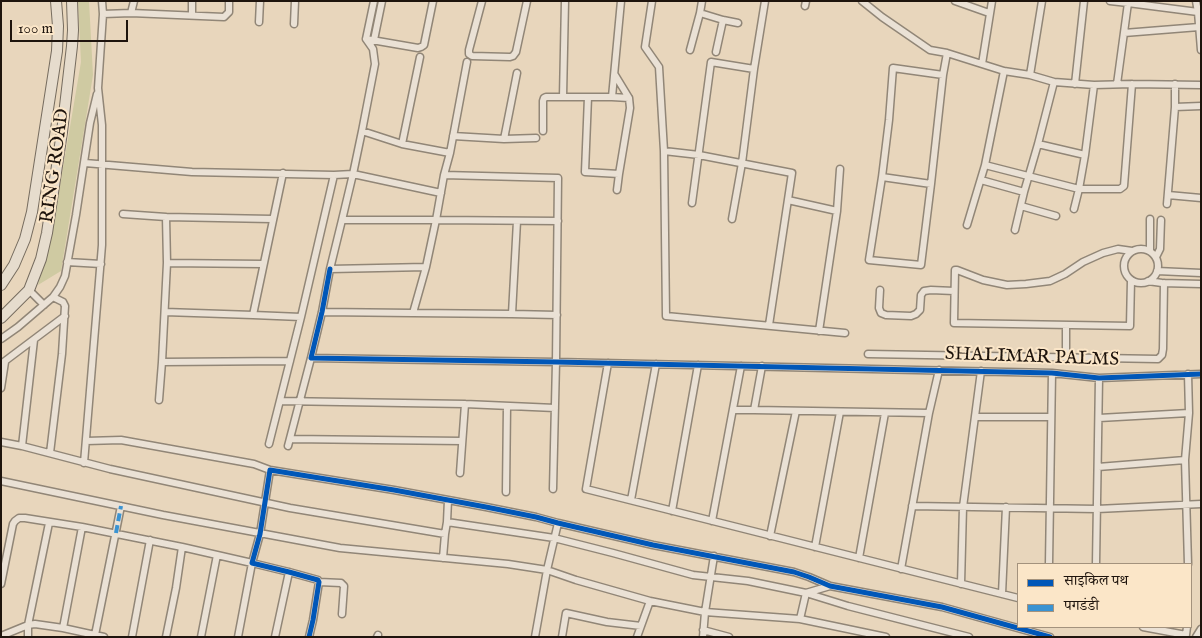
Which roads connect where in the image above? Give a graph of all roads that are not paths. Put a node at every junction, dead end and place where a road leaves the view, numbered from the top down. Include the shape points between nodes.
1 (56, 1) edge
2 (72, 1) edge
3 (134, 1) edge
4 (192, 1) edge
5 (229, 1) edge
6 (260, 1) edge
7 (295, 1) edge
8 (374, 1) edge
9 (382, 1) edge
10 (433, 1) edge
11 (482, 1) edge
12 (527, 1) edge
13 (565, 1) edge
14 (621, 1) edge
15 (652, 1) edge
16 (702, 1) edge
17 (765, 1) edge
18 (862, 1) edge
19 (955, 1) edge
20 (992, 1) edge
21 (1042, 1) edge
22 (1084, 1) edge
23 (1110, 1) edge
24 (1196, 1) edge
25 (103, 2) edge
26 (1128, 3) junction
27 (1198, 12) junction
28 (131, 13) junction
29 (700, 13) junction
30 (989, 13) junction
31 (103, 14) junction
32 (192, 15) junction
33 (723, 20) junction
34 (259, 22) dead end
35 (738, 23) dead end
36 (294, 24) dead end
37 (1199, 27) junction
38 (1124, 33) junction
39 (370, 41) junction
40 (690, 50) dead end
41 (1201, 50) edge
42 (716, 52) dead end
43 (947, 53) junction
44 (420, 57) dead end
45 (467, 62) dead end
46 (982, 64) junction
47 (754, 69) junction
48 (1004, 71) junction
49 (516, 73) dead end
50 (614, 75) junction
51 (943, 76) junction
52 (1030, 76) junction
53 (1054, 82) junction
54 (1075, 84) junction
55 (1118, 84) junction
56 (1132, 84) junction
57 (1175, 84) junction
58 (1201, 84) edge
59 (1094, 85) junction
60 (98, 88) junction
61 (562, 97) junction
62 (588, 97) junction
63 (612, 97) junction
64 (629, 98) junction
65 (1201, 106) edge
66 (1175, 107) junction
67 (542, 131) dead end
68 (362, 132) junction
69 (453, 136) junction
70 (536, 138) dead end
71 (504, 139) junction
72 (402, 144) junction
73 (1038, 144) junction
74 (664, 152) junction
75 (450, 153) junction
76 (699, 155) junction
77 (1085, 155) junction
78 (85, 163) junction
79 (742, 163) junction
80 (102, 165) junction
81 (985, 165) junction
82 (840, 169) dead end
83 (283, 173) junction
84 (353, 174) junction
85 (619, 174) junction
86 (334, 175) junction
87 (444, 175) junction
88 (1029, 176) junction
89 (882, 177) junction
90 (981, 180) junction
91 (931, 184) junction
92 (1079, 188) junction
93 (617, 190) dead end
94 (1024, 192) junction
95 (441, 194) junction
96 (1168, 195) junction
97 (1201, 198) edge
98 (788, 200) junction
99 (692, 203) dead end
100 (1167, 204) dead end
101 (1021, 206) junction
102 (1074, 209) dead end
103 (837, 211) junction
104 (123, 214) dead end
105 (1056, 216) dead end
106 (166, 217) junction
107 (272, 219) junction
108 (732, 219) dead end
109 (1150, 219) dead end
110 (342, 220) junction
111 (436, 220) junction
112 (1161, 220) dead end
113 (517, 221) junction
114 (558, 221) junction
115 (967, 224) dead end
116 (1015, 230) dead end
117 (1132, 251) junction
118 (1150, 251) junction
119 (1156, 257) junction
120 (67, 262) junction
121 (167, 263) junction
122 (101, 264) junction
123 (263, 264) junction
124 (426, 267) junction
125 (330, 269) junction
126 (1157, 271) junction
127 (1199, 273) edge
128 (1132, 280) junction
129 (1148, 281) junction
130 (1164, 283) junction
131 (1199, 284) edge
132 (1, 285) edge
133 (29, 290) junction
134 (880, 290) dead end
135 (954, 291) junction
136 (53, 297) junction
137 (44, 305) junction
138 (164, 312) junction
139 (322, 312) junction
140 (413, 313) junction
141 (512, 314) junction
142 (253, 315) junction
143 (556, 315) junction
144 (65, 316) junction
145 (301, 317) junction
146 (1, 318) edge
147 (769, 325) junction
148 (1066, 325) junction
149 (819, 331) junction
150 (845, 333) dead end
151 (1, 339) edge
152 (34, 340) junction
153 (868, 354) dead end
154 (311, 358) junction
155 (1066, 358) junction
156 (290, 361) junction
157 (162, 362) junction
158 (556, 362) junction
159 (3, 363) edge
160 (608, 363) junction
161 (656, 364) junction
162 (698, 365) junction
163 (741, 366) junction
164 (762, 366) junction
165 (939, 370) junction
166 (981, 371) junction
167 (1052, 372) junction
168 (1188, 374) junction
169 (1201, 374) edge
170 (1098, 378) junction
171 (1, 388) edge
172 (159, 400) dead end
173 (280, 401) junction
174 (299, 402) junction
175 (465, 404) junction
176 (507, 406) junction
177 (555, 408) junction
178 (733, 410) junction
179 (754, 410) junction
180 (796, 411) junction
181 (840, 412) junction
182 (1190, 412) junction
183 (885, 413) junction
184 (929, 414) junction
185 (975, 417) junction
186 (1051, 418) junction
187 (1098, 418) junction
188 (290, 438) junction
189 (86, 441) junction
190 (462, 441) junction
191 (1, 442) edge
192 (270, 444) dead end
193 (22, 446) junction
194 (288, 446) dead end
195 (50, 453) junction
196 (1186, 460) junction
197 (84, 463) junction
198 (1098, 467) junction
199 (270, 470) junction
200 (460, 473) dead end
201 (1, 481) edge
202 (552, 490) dead end
203 (506, 492) dead end
204 (448, 500) junction
205 (631, 500) junction
206 (265, 502) junction
207 (1187, 504) junction
208 (1201, 504) edge
209 (121, 506) junction
210 (912, 506) junction
211 (962, 507) junction
212 (1006, 507) junction
213 (1050, 509) junction
214 (1097, 509) junction
215 (672, 511) junction
216 (712, 521) junction
217 (49, 522) junction
218 (447, 522) junction
219 (558, 523) junction
220 (82, 527) junction
221 (116, 533) junction
222 (260, 534) junction
223 (445, 534) junction
224 (770, 536) junction
225 (554, 538) junction
226 (150, 540) junction
227 (182, 547) junction
228 (815, 547) junction
229 (218, 555) junction
230 (714, 556) junction
231 (443, 558) junction
232 (859, 558) junction
233 (252, 563) junction
234 (1049, 563) edge
235 (1096, 563) edge
236 (1188, 563) edge
237 (901, 568) junction
238 (546, 570) junction
239 (289, 572) junction
240 (710, 576) junction
241 (319, 582) junction
242 (1, 584) edge
243 (961, 584) junction
244 (830, 586) junction
245 (806, 593) junction
246 (1002, 594) junction
247 (1017, 598) edge
248 (650, 601) junction
249 (705, 612) junction
250 (342, 614) dead end
251 (800, 618) junction
252 (28, 625) junction
253 (641, 626) junction
254 (63, 628) junction
255 (1148, 628) edge
256 (1186, 628) edge
257 (1201, 629) edge
258 (72, 633) edge
259 (703, 634) edge
260 (95, 635) junction
261 (1, 636) edge
262 (28, 637) edge
263 (104, 637) edge
264 (132, 637) edge
265 (166, 637) edge
266 (201, 637) edge
267 (238, 637) edge
268 (275, 637) edge
269 (309, 637) edge
270 (535, 637) edge
271 (562, 637) edge
272 (637, 637) edge
273 (729, 637) edge
274 (886, 637) edge
275 (969, 637) edge
276 (1048, 637) edge
277 (1196, 637) edge

1 - 132 main road, RING ROAD via 57,51 32,212 14,265
2 - 133 main road, RING ROAD via 72,46 47,233
3 - 28 street
4 - 32 street
5 - 32 street via 229,12 224,17
6 - 34 street
7 - 36 street
8 - 39 street
9 - 39 street
10 - 39 street via 421,47
11 - 12 street via 469,54 510,57 516,52
13 - 61 street
14 - 50 street
15 - 74 street via 645,47 659,67
16 - 29 street
17 - 47 street
18 - 43 street via 930,50
19 - 30 street
20 - 30 street
21 - 52 street
22 - 54 street
23 - 26 street
24 - 27 street
25 - 31 street
26 - 27 street
26 - 38 street
27 - 37 street
28 - 31 street
28 - 32 street
29 - 33 street
29 - 40 street
30 - 46 street
31 - 60 street
33 - 35 street
33 - 42 street
37 - 38 street
37 - 41 street
38 - 55 street
39 - 68 street via 375,64
43 - 46 street
43 - 51 street
44 - 72 street
45 - 69 street
46 - 48 street
47 - 76 street via 711,62
47 - 79 street
48 - 52 street
48 - 81 street
49 - 71 street
50 - 63 street
50 - 64 street
51 - 89 street via 893,68
51 - 91 street
52 - 53 street
53 - 54 street
53 - 73 street
54 - 59 street
55 - 56 street
55 - 59 street
56 - 57 street
56 - 92 street via 1124,186
57 - 58 street
57 - 66 street
59 - 77 street
60 - 78 street
60 - 80 street
61 - 62 street
61 - 67 street via 544,98
62 - 63 street
62 - 85 street via 585,172
63 - 64 street
64 - 85 street
65 - 66 street
66 - 96 street
68 - 72 street
68 - 84 street
69 - 71 street
69 - 75 street
70 - 71 street
72 - 75 street
73 - 77 street
73 - 88 street
74 - 76 street
74 - 147 street via 666,316
75 - 87 street
76 - 79 street
76 - 99 street
77 - 92 street
78 - 80 street
78 - 120 street
79 - 98 street via 792,173
79 - 108 street
80 - 83 street via 192,172
80 - 122 street
81 - 88 street
81 - 90 street
82 - 103 street
83 - 86 street
83 - 107 street
84 - 86 street
84 - 95 street
84 - 110 street
85 - 93 street
86 - 145 street
87 - 95 street
87 - 114 street via 558,178
88 - 92 street
88 - 94 street
89 - 91 street
89 - 91 street via 869,260 921,266
90 - 94 street
90 - 115 street
92 - 102 street
94 - 101 street
95 - 111 street
96 - 97 street
96 - 100 street
98 - 103 street
98 - 147 street
101 - 105 street
101 - 116 street
103 - 149 street
104 - 106 street
106 - 107 street
106 - 121 street
107 - 123 street
109 - 118 street
110 - 111 street
110 - 125 street
111 - 113 street
111 - 124 street
112 - 119 street via 1160,248
113 - 114 street
113 - 141 street
114 - 143 street
117 - 118 street via 1142,248
117 - 128 street via 1123,266
117 - 135 street via 1118,249 1103,253 1066,274 1026,284 1007,285 954,270
118 - 119 street
119 - 126 street
120 - 122 street
120 - 136 street via 65,276
121 - 123 street
121 - 138 street
122 - 189 street
123 - 142 street
124 - 125 street
124 - 140 street
125 - 139 street
126 - 127 street
126 - 129 street
127 - 131 street
128 - 129 street via 1137,283
128 - 148 street via 1130,326
129 - 130 street
130 - 131 street
130 - 155 street via 1163,349 1158,359
133 - 137 street
133 - 146 main road, RING ROAD
134 - 135 street via 881,313 911,316 920,310 924,291
135 - 148 street via 954,322
136 - 137 street
136 - 144 street via 63,302
137 - 151 street
138 - 142 street
138 - 157 street
139 - 140 street
139 - 154 street
140 - 141 street
141 - 143 street
142 - 145 street
143 - 158 street
144 - 152 street
144 - 195 street
145 - 156 street
147 - 149 street
148 - 155 street
149 - 150 street
152 - 159 street
152 - 193 street
153 - 155 street
154 - 158 street, SHALIMAR PALMS
154 - 174 street
156 - 157 street
156 - 173 street
157 - 172 street
158 - 160 street, SHALIMAR PALMS
158 - 177 street
159 - 171 street
160 - 161 street, SHALIMAR PALMS
160 - 205 street via 586,489
161 - 162 street, SHALIMAR PALMS
161 - 205 street
162 - 163 street, SHALIMAR PALMS
162 - 215 street
163 - 164 street, SHALIMAR PALMS
163 - 178 street
164 - 165 street, SHALIMAR PALMS
164 - 179 street
165 - 166 street, SHALIMAR PALMS
165 - 184 street
166 - 167 street, SHALIMAR PALMS
166 - 185 street
167 - 170 street, SHALIMAR PALMS
167 - 186 street
168 - 169 street, SHALIMAR PALMS
168 - 170 street, SHALIMAR PALMS
168 - 182 street
170 - 187 street
173 - 174 street
173 - 192 street
174 - 175 street
174 - 188 street
175 - 176 street
175 - 190 street
176 - 177 street
176 - 203 street
177 - 202 street
178 - 179 street
178 - 216 street
179 - 180 street
180 - 181 street
180 - 224 street
181 - 183 street
181 - 228 street
182 - 187 street
182 - 196 street
183 - 184 street
183 - 232 street
184 - 210 street
185 - 186 street
185 - 211 street
186 - 213 street
187 - 198 street
188 - 190 street
188 - 194 street
189 - 197 street
189 - 199 street via 120,440 254,464
190 - 200 street
191 - 193 street
193 - 195 street
195 - 197 street
196 - 198 street
196 - 207 street
197 - 206 street
198 - 214 street
199 - 204 street
199 - 206 street
201 - 209 street
204 - 218 street
204 - 219 street
205 - 215 street
206 - 222 street
206 - 223 street
207 - 208 street
207 - 214 street
207 - 236 street
209 - 221 street
209 - 222 street
210 - 211 street
210 - 237 street
211 - 212 street
211 - 243 street
212 - 213 street
212 - 246 street
213 - 214 street
213 - 234 street
214 - 235 street
215 - 216 street
216 - 224 street
217 - 220 street
217 - 242 street via 25,518 15,520
217 - 252 street
218 - 223 street
218 - 225 street
219 - 225 street
219 - 230 street
220 - 221 street
220 - 254 street
221 - 226 street
221 - 260 street
222 - 231 street via 340,548
222 - 233 street
223 - 231 street
224 - 228 street
225 - 238 street
225 - 240 street via 693,575
226 - 227 street
226 - 264 street
227 - 229 street
227 - 265 street
228 - 232 street
229 - 233 street
229 - 266 street
230 - 240 street
230 - 244 street via 794,572
231 - 238 street
232 - 237 street
233 - 239 street
233 - 267 street
237 - 243 street
238 - 248 street
238 - 270 street
239 - 241 street
239 - 268 street
240 - 245 street
240 - 249 street
241 - 250 street via 344,586
241 - 269 street
243 - 246 street
244 - 245 street
244 - 276 street via 942,608
245 - 251 street
245 - 275 street
246 - 247 street
248 - 249 street
248 - 253 street
249 - 251 street
249 - 259 street
251 - 274 street
252 - 254 street
252 - 261 street
252 - 262 street
253 - 271 street via 566,613
253 - 272 street
254 - 258 street
255 - 256 street via 1186,635
257 - 277 street
258 - 260 street
259 - 273 street
260 - 263 street

